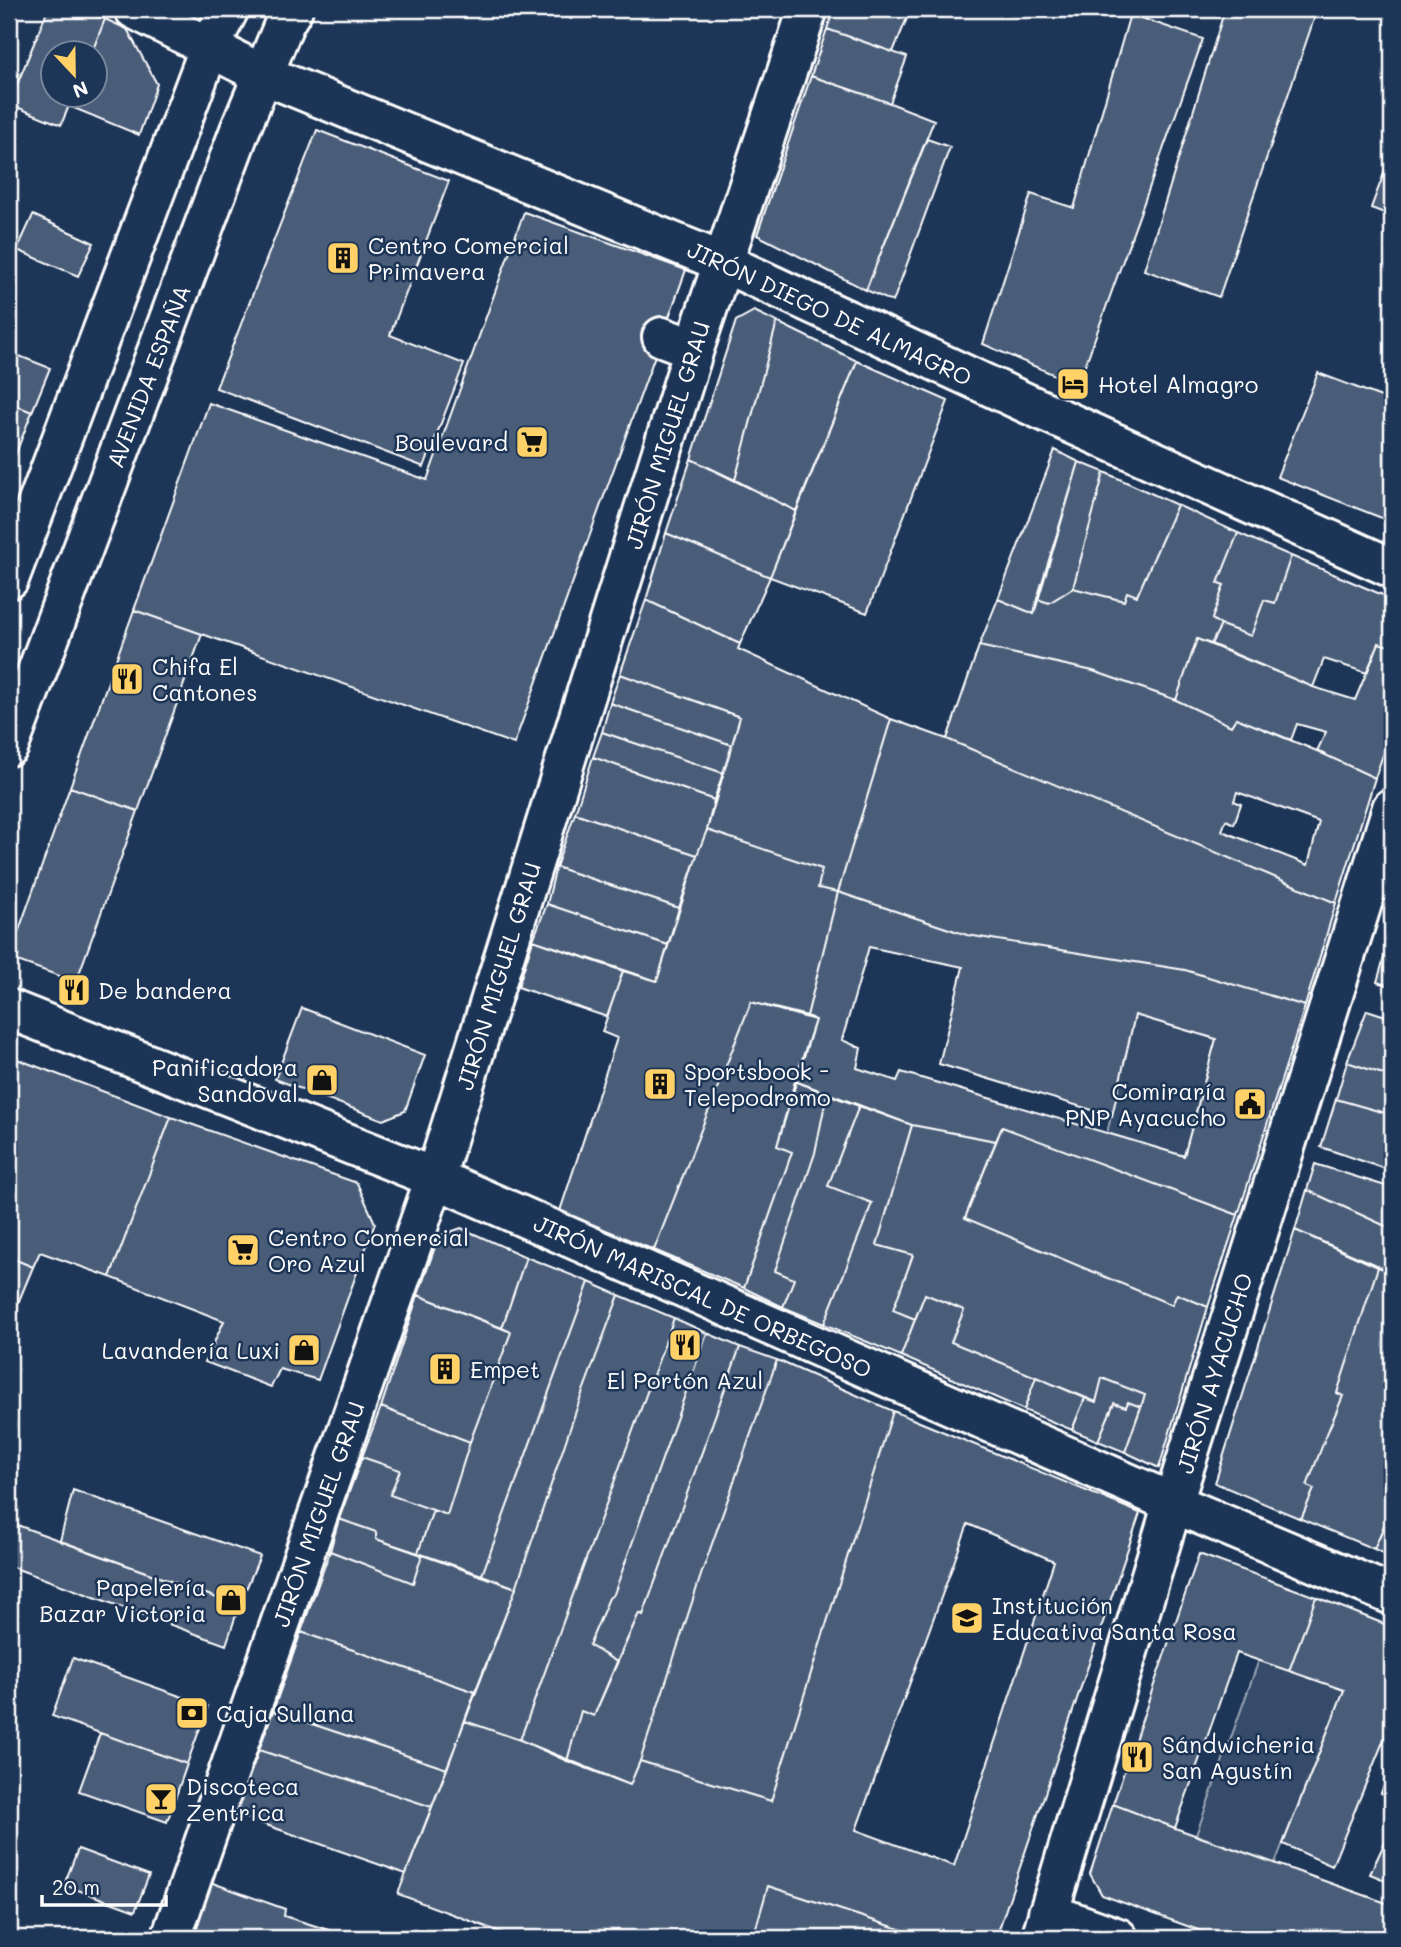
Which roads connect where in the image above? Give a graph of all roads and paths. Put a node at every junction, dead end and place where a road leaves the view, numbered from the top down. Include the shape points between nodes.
1 (134, 9) edge
2 (229, 9) edge
3 (293, 9) edge
4 (808, 9) edge
5 (210, 46) junction
6 (262, 74) junction
7 (722, 262) junction
8 (1392, 568) edge
9 (9, 579) edge
10 (9, 746) edge
11 (1392, 808) edge
12 (9, 1009) edge
13 (435, 1178) junction
14 (1173, 1503) junction
15 (1392, 1595) edge
16 (1044, 1926) edge
17 (171, 1938) edge
18 (1118, 1938) edge

1 - 5 street, JIRÓN DIEGO DE ALMAGRO
2 - 5 street
3 - 6 street, AVENIDA ESPAÑA
4 - 7 street, JIRÓN MIGUEL GRAU
5 - 6 street, JIRÓN DIEGO DE ALMAGRO
5 - 9 street
6 - 7 street, JIRÓN DIEGO DE ALMAGRO
6 - 10 street, AVENIDA ESPAÑA
7 - 8 street, JIRÓN DIEGO DE ALMAGRO
7 - 13 street, JIRÓN MIGUEL GRAU via 678,343
11 - 14 street, JIRÓN AYACUCHO
12 - 13 street, JIRÓN MARISCAL DE ORBEGOSO
13 - 14 street, JIRÓN MARISCAL DE ORBEGOSO
13 - 17 street, JIRÓN MIGUEL GRAU
14 - 15 street, JIRÓN MARISCAL DE ORBEGOSO
14 - 16 street, JIRÓN AYACUCHO
16 - 18 street

